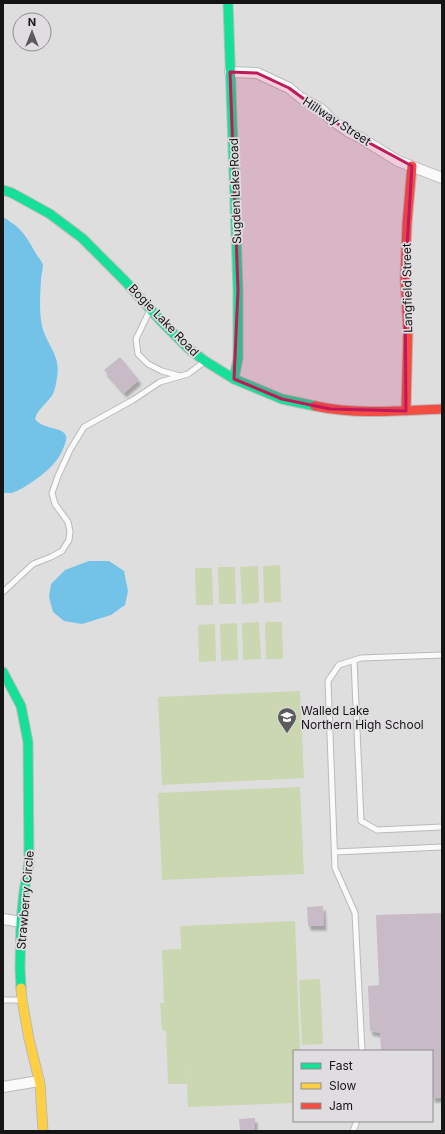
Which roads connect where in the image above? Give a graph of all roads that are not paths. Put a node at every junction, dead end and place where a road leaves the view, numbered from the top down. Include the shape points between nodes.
1 (228, 3) edge
2 (230, 72) junction
3 (412, 166) junction
4 (442, 178) edge
5 (3, 190) edge
6 (150, 309) junction
7 (204, 361) junction
8 (180, 376) junction
9 (234, 379) junction
10 (442, 409) edge
11 (406, 411) junction
12 (3, 592) edge
13 (442, 655) edge
14 (354, 661) junction
15 (3, 672) edge
16 (442, 827) edge
17 (442, 847) edge
18 (335, 852) junction
19 (3, 919) edge
20 (21, 922) junction
21 (3, 1000) edge
22 (22, 1000) junction
23 (362, 1050) edge
24 (39, 1081) junction
25 (3, 1087) edge
26 (43, 1131) edge

1 - 2 street, Sugden Lake Road
2 - 3 street, Hillway Street via 257,73 289,88 349,132
2 - 9 street, Sugden Lake Road via 238,290 238,358
3 - 4 street, Hillway Street
3 - 11 street, Langfield Street via 405,279 408,329
5 - 6 street, Bogie Lake Road via 50,214 82,238
6 - 7 street, Bogie Lake Road
6 - 8 lane via 136,340 138,354 148,364
7 - 8 lane via 188,374
7 - 9 street, Bogie Lake Road
8 - 12 lane via 160,382 84,427 70,450 52,493 55,504 68,522 69,540 62,551 34,564
9 - 11 street, Bogie Lake Road via 282,399 330,409
10 - 11 street, Bogie Lake Road
13 - 14 lane via 361,658
14 - 16 lane via 361,821 377,830
14 - 18 lane via 339,665 328,681
15 - 20 street, Strawberry Circle via 21,706 28,742 29,863
17 - 18 lane
18 - 23 lane via 336,868 355,913
19 - 20 street
20 - 22 street, Strawberry Circle
21 - 22 lane
22 - 24 street, Strawberry Circle
24 - 25 street
24 - 26 street, Strawberry Circle

